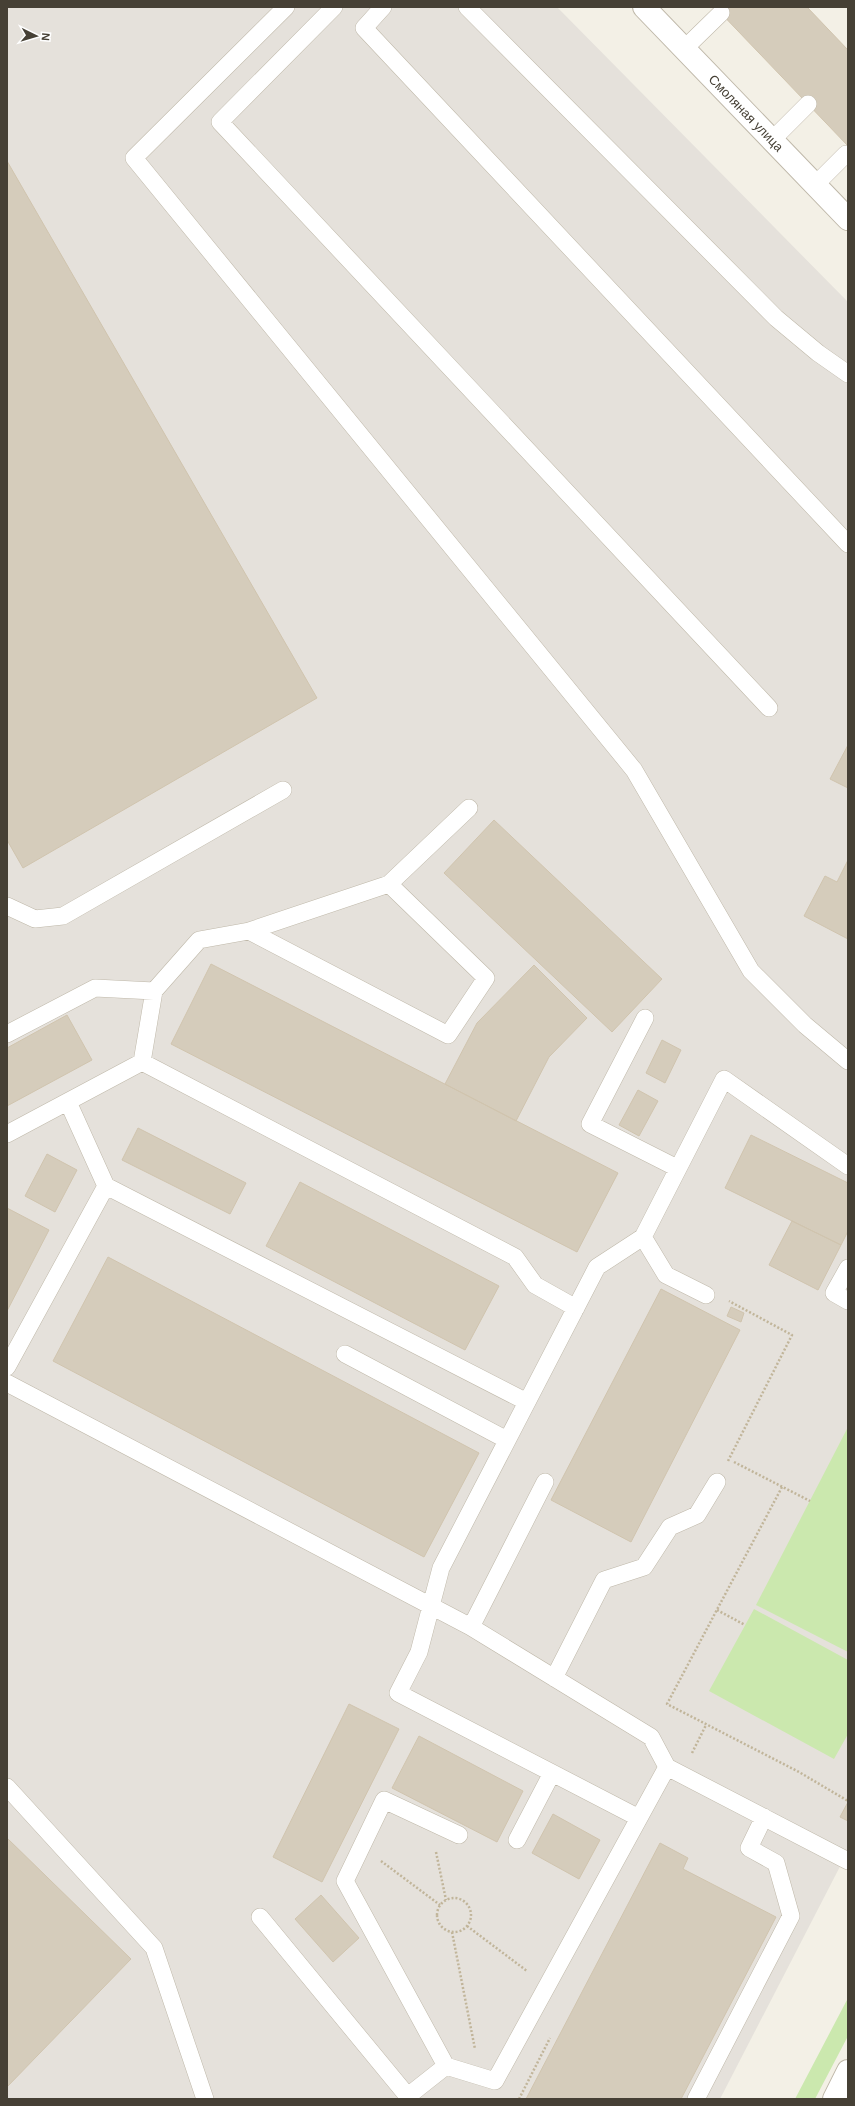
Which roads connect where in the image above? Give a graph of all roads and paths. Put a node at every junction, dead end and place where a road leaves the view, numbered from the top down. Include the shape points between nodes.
1 (286, 7) edge
2 (334, 7) edge
3 (383, 7) edge
4 (467, 7) edge
5 (644, 7) edge
6 (721, 13) dead end
7 (684, 49) junction
8 (808, 104) dead end
9 (772, 140) junction
10 (846, 154) dead end
11 (815, 185) junction
12 (848, 219) edge
13 (848, 374) edge
14 (848, 544) edge
15 (769, 708) dead end
16 (283, 790) dead end
17 (469, 808) dead end
18 (389, 884) junction
19 (7, 906) edge
20 (249, 931) junction
21 (154, 991) junction
22 (645, 1018) dead end
23 (7, 1034) edge
24 (848, 1061) edge
25 (142, 1062) junction
26 (68, 1102) junction
27 (7, 1134) edge
28 (848, 1166) edge
29 (677, 1168) junction
30 (106, 1186) junction
31 (643, 1237) junction
32 (848, 1268) edge
33 (706, 1295) joint
34 (848, 1301) edge
35 (576, 1308) junction
36 (345, 1354) dead end
37 (7, 1368) edge
38 (7, 1383) edge
39 (527, 1402) junction
40 (507, 1440) junction
41 (729, 1459) junction
42 (545, 1482) dead end
43 (717, 1482) joint
44 (782, 1487) junction
45 (810, 1501) dead end
46 (431, 1606) junction
47 (717, 1610) junction
48 (745, 1625) dead end
49 (471, 1627) junction
50 (554, 1678) junction
51 (667, 1767) junction
52 (552, 1773) junction
53 (7, 1787) edge
54 (848, 1801) edge
55 (764, 1817) junction
56 (639, 1818) junction
57 (429, 1821) junction
58 (459, 1835) dead end
59 (517, 1840) dead end
60 (362, 1846) junction
61 (848, 1861) edge
62 (446, 1900) junction
63 (440, 1905) junction
64 (260, 1917) dead end
65 (467, 1926) junction
66 (452, 1932) junction
67 (547, 1986) junction
68 (446, 2066) junction
69 (848, 2071) edge
70 (480, 2076) junction
71 (409, 2098) edge
72 (205, 2099) edge
73 (696, 2099) edge
74 (834, 2099) edge

1 - 24 lane via 134,158 634,770 751,971 805,1025
2 - 15 lane via 220,122
3 - 14 lane via 364,28
4 - 13 lane via 776,318
5 - 7 street, Смоляная улица
6 - 7 lane
7 - 9 street, Смоляная улица
8 - 9 lane
9 - 11 street, Смоляная улица
10 - 11 lane
11 - 12 street, Смоляная улица
16 - 19 lane via 63,916 35,918
17 - 18 lane
18 - 20 lane
18 - 20 lane via 486,978 448,1035
20 - 21 lane via 199,940
21 - 23 lane via 96,988
21 - 25 lane
22 - 29 lane via 590,1124
25 - 26 lane
25 - 35 lane via 516,1258 535,1285
26 - 27 lane
26 - 30 lane
28 - 29 lane via 724,1079
29 - 31 lane
30 - 37 lane
30 - 39 lane
31 - 33 lane via 666,1275
31 - 35 lane via 597,1267
32 - 34 lane via 834,1293
33 - 41 path via 719,1296 792,1335
35 - 39 lane
36 - 40 lane
38 - 46 lane
39 - 40 lane
40 - 46 lane via 441,1568
41 - 43 path
41 - 44 path
42 - 49 lane
43 - 50 lane via 697,1515 670,1527 644,1567 604,1580
44 - 45 path
44 - 47 path
46 - 49 lane
46 - 52 lane via 418,1652 398,1693
47 - 48 path
47 - 54 path via 667,1704 799,1772
49 - 50 lane
50 - 51 lane via 651,1737
51 - 55 lane
51 - 56 lane
52 - 56 lane
52 - 59 lane
53 - 72 lane via 154,1948
55 - 61 lane
55 - 73 lane via 748,1848 776,1863 791,1916
56 - 67 lane
57 - 58 lane
57 - 60 lane via 384,1800
57 - 62 path
60 - 63 path
60 - 68 lane via 345,1881
62 - 63 path
62 - 65 path via 452,1898 464,1902 469,1907
63 - 66 path via 440,1925
64 - 71 lane
65 - 66 path via 458,1932
65 - 67 path
66 - 70 path
67 - 70 lane via 495,2081
68 - 70 lane
68 - 71 lane
69 - 74 street

